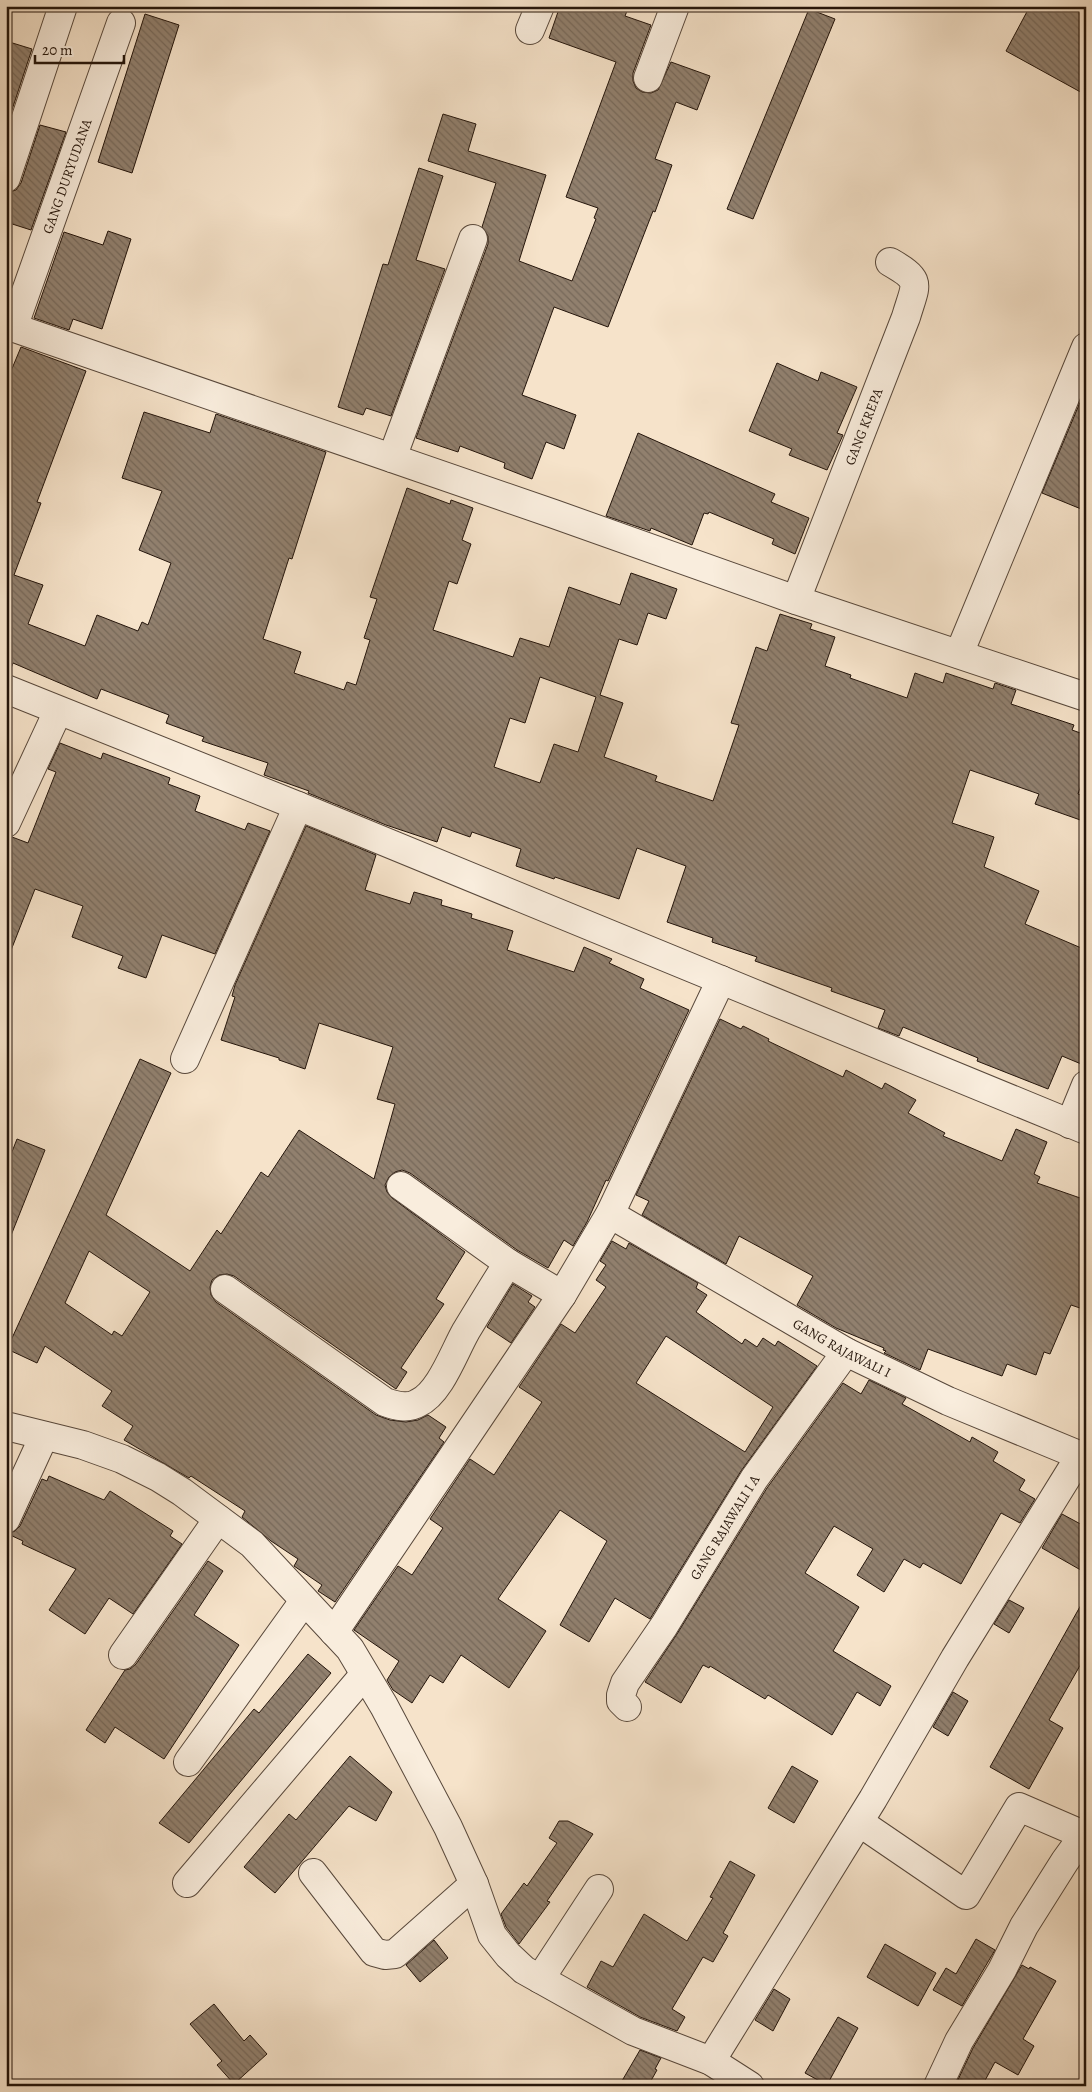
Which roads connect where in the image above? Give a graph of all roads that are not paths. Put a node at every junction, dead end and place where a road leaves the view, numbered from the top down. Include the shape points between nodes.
1 (63, 6) edge
2 (675, 6) edge
3 (121, 23) dead end
4 (648, 78) dead end
5 (6, 178) edge
6 (473, 239) dead end
7 (890, 262) dead end
8 (10, 327) edge
9 (1086, 347) edge
10 (392, 458) junction
11 (796, 600) junction
12 (959, 654) junction
13 (6, 689) edge
14 (1086, 697) edge
15 (58, 711) junction
16 (298, 806) junction
17 (6, 823) edge
18 (721, 980) junction
19 (185, 1059) dead end
20 (1086, 1084) edge
21 (1078, 1127) edge
22 (400, 1186) dead end
23 (610, 1214) junction
24 (508, 1263) junction
25 (225, 1289) dead end
26 (562, 1295) junction
27 (846, 1352) junction
28 (6, 1426) edge
29 (44, 1436) junction
30 (1083, 1457) edge
31 (6, 1519) edge
32 (218, 1519) junction
33 (304, 1601) junction
34 (334, 1632) junction
35 (123, 1655) dead end
36 (364, 1675) junction
37 (627, 1707) dead end
38 (188, 1762) dead end
39 (859, 1822) junction
40 (1085, 1835) edge
41 (313, 1872) dead end
42 (188, 1883) dead end
43 (474, 1884) junction
44 (599, 1889) dead end
45 (540, 1979) junction
46 (711, 2061) junction
47 (750, 2086) edge
48 (938, 2086) edge

1 - 5 street
2 - 4 street
3 - 8 street, GANG DURYUDANA
6 - 10 street
7 - 11 street, GANG KREPA via 913,278 913,294
8 - 10 street
9 - 12 street
10 - 11 street
11 - 12 street
12 - 14 street
13 - 15 street
15 - 16 street
15 - 17 street
16 - 18 street
16 - 19 street
18 - 21 street
18 - 23 street
20 - 21 street
22 - 24 street
23 - 26 street
23 - 27 street, GANG RAJAWALI I
24 - 25 street via 466,1330 434,1390 424,1400 410,1406 385,1402
24 - 26 street
26 - 34 street
27 - 30 street, GANG RAJAWALI I via 948,1401
27 - 37 street, GANG RAJAWALI I A via 754,1479 625,1683 621,1701
28 - 29 street
29 - 31 street
29 - 32 street via 122,1459 158,1477
30 - 39 street via 960,1650
32 - 33 street via 252,1544
32 - 35 street
33 - 34 street
33 - 38 street
34 - 36 street via 350,1649
36 - 42 street
36 - 43 street via 384,1706 448,1827
39 - 40 street via 966,1895 1019,1807
39 - 46 street
40 - 48 street via 1024,1926 959,2041
41 - 43 street via 374,1952 385,1955 395,1954
43 - 45 street via 492,1935 519,1965
44 - 45 street
45 - 46 street via 633,2031
46 - 47 street

